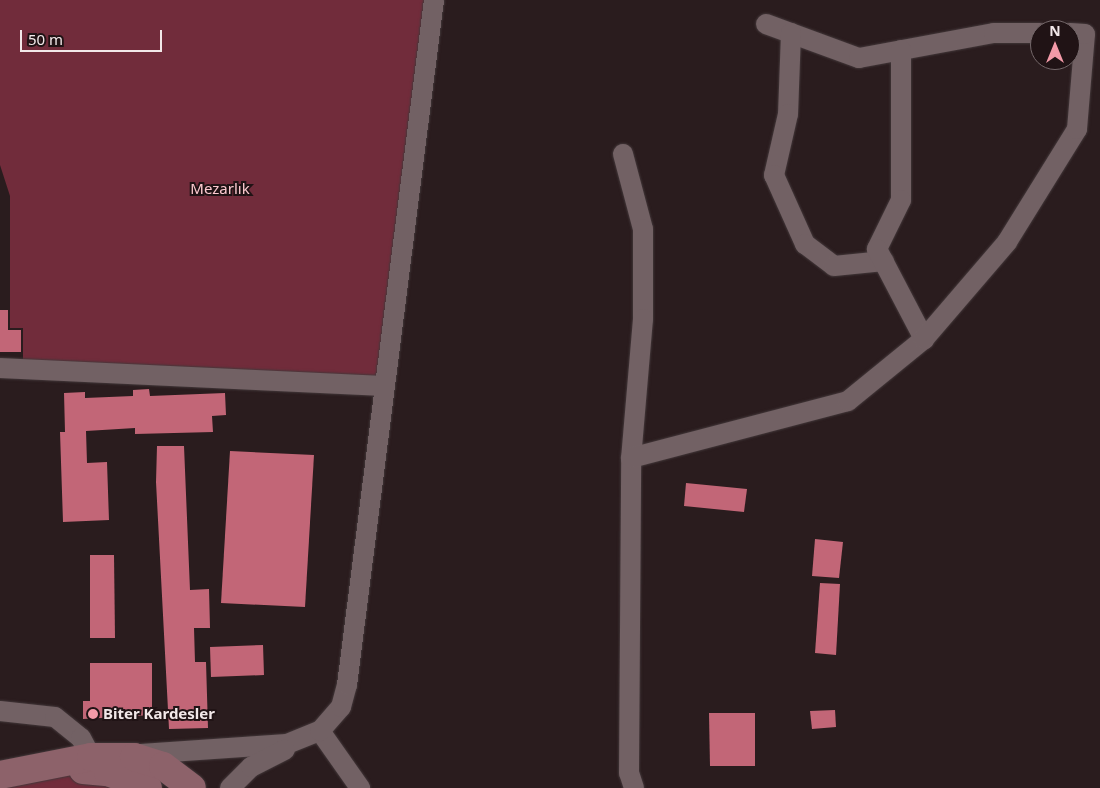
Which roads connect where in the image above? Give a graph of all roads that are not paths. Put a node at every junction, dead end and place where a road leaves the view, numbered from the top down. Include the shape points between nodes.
1 (434, 0) edge
2 (766, 24) dead end
3 (791, 33) junction
4 (1030, 33) edge
5 (1080, 34) edge
6 (901, 50) junction
7 (623, 154) dead end
8 (884, 262) junction
9 (924, 339) junction
10 (0, 368) edge
11 (385, 386) junction
12 (631, 458) junction
13 (0, 711) edge
14 (315, 734) junction
15 (100, 757) junction
16 (0, 776) edge
17 (148, 788) edge
18 (192, 788) edge
19 (230, 788) edge
20 (360, 788) edge
21 (634, 788) edge

1 - 11 street
2 - 3 street
3 - 6 street via 859,58
3 - 8 street via 788,114 774,176 805,244 834,266
4 - 6 street via 994,33
5 - 9 street via 1086,34 1077,129 1007,242
6 - 8 street via 901,200 877,250
7 - 12 street via 643,229 643,320
8 - 9 street
9 - 12 street via 848,401
10 - 11 street
11 - 14 street via 347,685 341,707
12 - 21 street via 630,773
13 - 15 street via 55,717
14 - 15 street via 256,748
14 - 19 street via 268,757
14 - 20 street
15 - 16 main road
15 - 18 main road via 134,757 163,766
16 - 17 main road via 61,769 89,770 122,776

